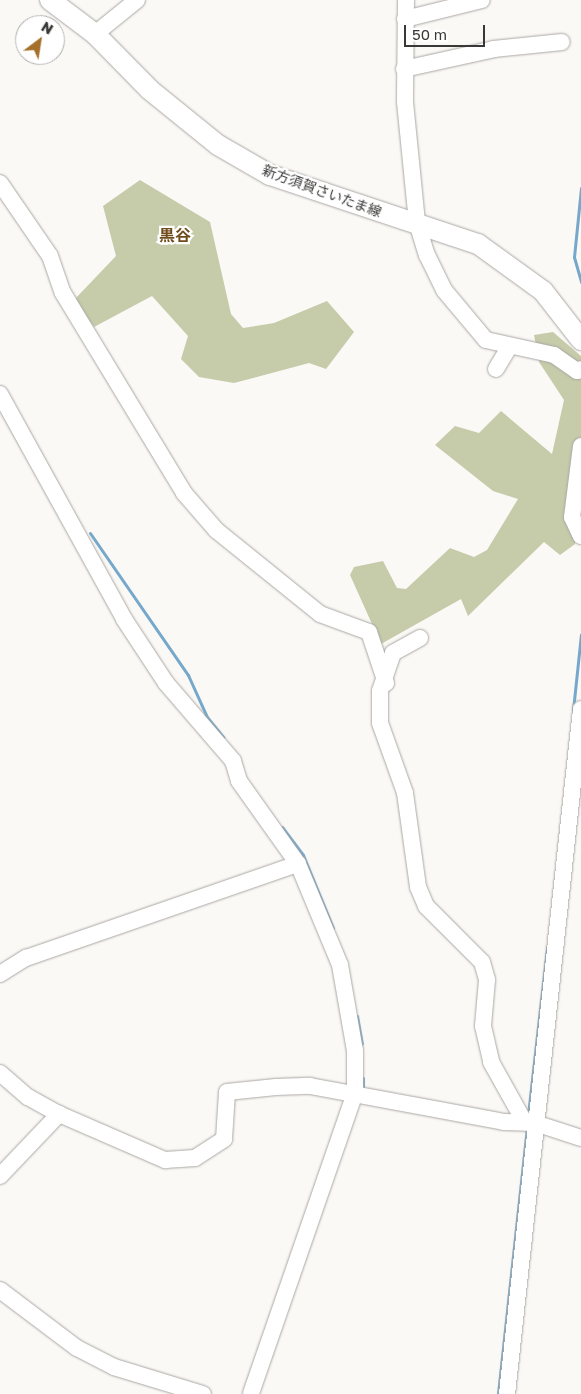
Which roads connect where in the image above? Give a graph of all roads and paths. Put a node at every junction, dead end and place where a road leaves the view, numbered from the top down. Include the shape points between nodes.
1 (50, 0) edge
2 (138, 0) edge
3 (406, 0) edge
4 (482, 0) edge
5 (405, 19) junction
6 (95, 34) junction
7 (562, 42) dead end
8 (404, 69) junction
9 (1, 188) edge
10 (417, 223) junction
11 (581, 340) edge
12 (509, 347) junction
13 (496, 370) dead end
14 (580, 373) edge
15 (0, 394) edge
16 (581, 446) edge
17 (581, 536) edge
18 (420, 638) dead end
19 (386, 683) junction
20 (581, 710) edge
21 (298, 864) junction
22 (0, 974) edge
23 (0, 1073) edge
24 (355, 1093) junction
25 (59, 1114) junction
26 (529, 1122) junction
27 (581, 1138) edge
28 (0, 1176) edge
29 (0, 1290) edge
30 (203, 1394) edge
31 (250, 1394) edge
32 (506, 1394) edge

1 - 6 main road, 新方須賀さいたま線
2 - 6 street
3 - 5 street
4 - 5 street
5 - 8 street
6 - 10 main road, 新方須賀さいたま線 via 186,122 246,162 270,175
7 - 8 street via 494,49
8 - 10 street
9 - 19 street via 50,256 63,293 184,493 216,530 320,614 369,632
10 - 11 main road, 新方須賀さいたま線 via 455,234 502,258 543,291
10 - 12 street via 444,290 486,340
12 - 13 street
12 - 14 street via 554,355
15 - 21 street via 124,619 166,682 233,761 239,781
16 - 17 street via 572,517
18 - 19 street via 393,653
19 - 26 street via 380,691 380,723 406,793 418,887 426,906 482,962 487,980 483,1026 492,1062
20 - 26 street
21 - 22 street via 35,955
21 - 24 street via 340,965 355,1051
23 - 25 street via 28,1097
24 - 25 street via 310,1086 227,1092 224,1139 195,1158 165,1160
24 - 26 street via 505,1122
24 - 31 street
25 - 28 street
26 - 27 street
26 - 32 street
29 - 30 street via 77,1348 114,1367

